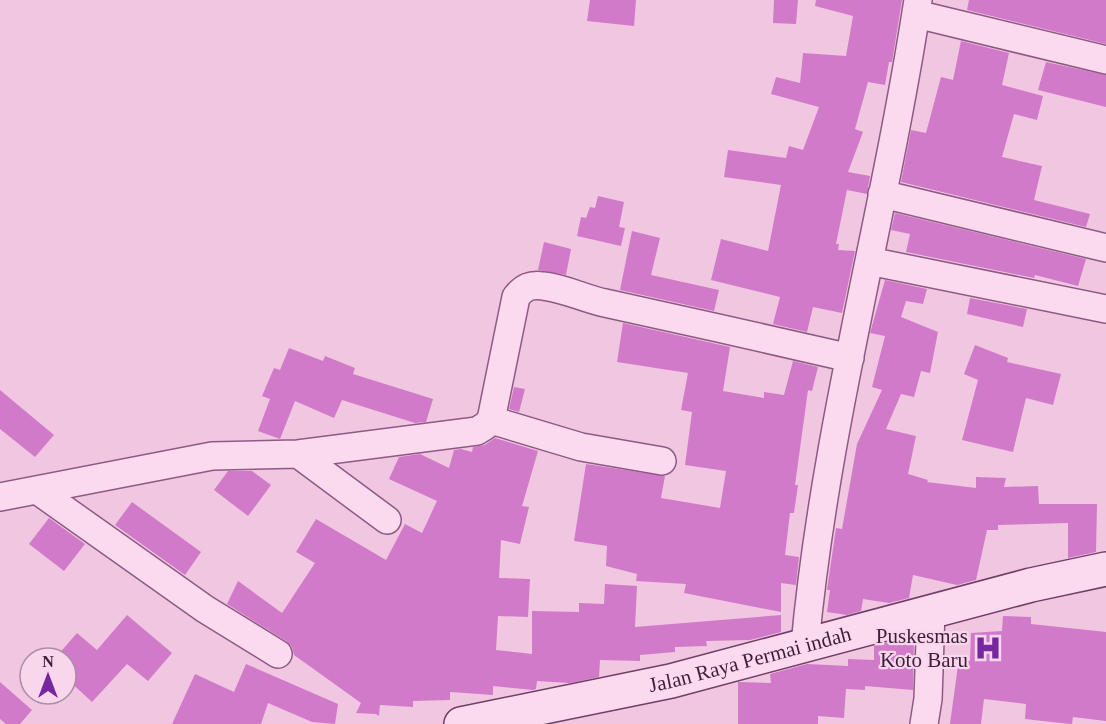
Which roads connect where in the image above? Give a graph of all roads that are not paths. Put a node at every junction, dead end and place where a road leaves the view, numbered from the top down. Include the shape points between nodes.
1 (917, 7) edge
2 (1106, 60) edge
3 (882, 194) junction
4 (1106, 248) edge
5 (869, 261) junction
6 (1106, 309) edge
7 (850, 358) junction
8 (491, 420) junction
9 (298, 454) junction
10 (662, 461) dead end
11 (37, 490) junction
12 (0, 497) edge
13 (387, 520) dead end
14 (1106, 569) edge
15 (931, 611) junction
16 (805, 645) junction
17 (278, 654) dead end
18 (461, 724) edge
19 (924, 724) edge

1 - 2 street
1 - 3 street
3 - 4 street
3 - 5 street
5 - 6 street
5 - 7 street
7 - 8 street via 532,286 523,288 516,297
7 - 16 street via 833,447
8 - 9 street via 477,431
8 - 10 street via 581,447
9 - 11 street via 212,456
9 - 13 street
11 - 12 street
11 - 17 street via 205,609
14 - 15 main road, Jalan Raya Permai indah
15 - 16 main road, Jalan Raya Permai indah
15 - 19 street
16 - 18 main road, Jalan Raya Permai indah via 671,681

